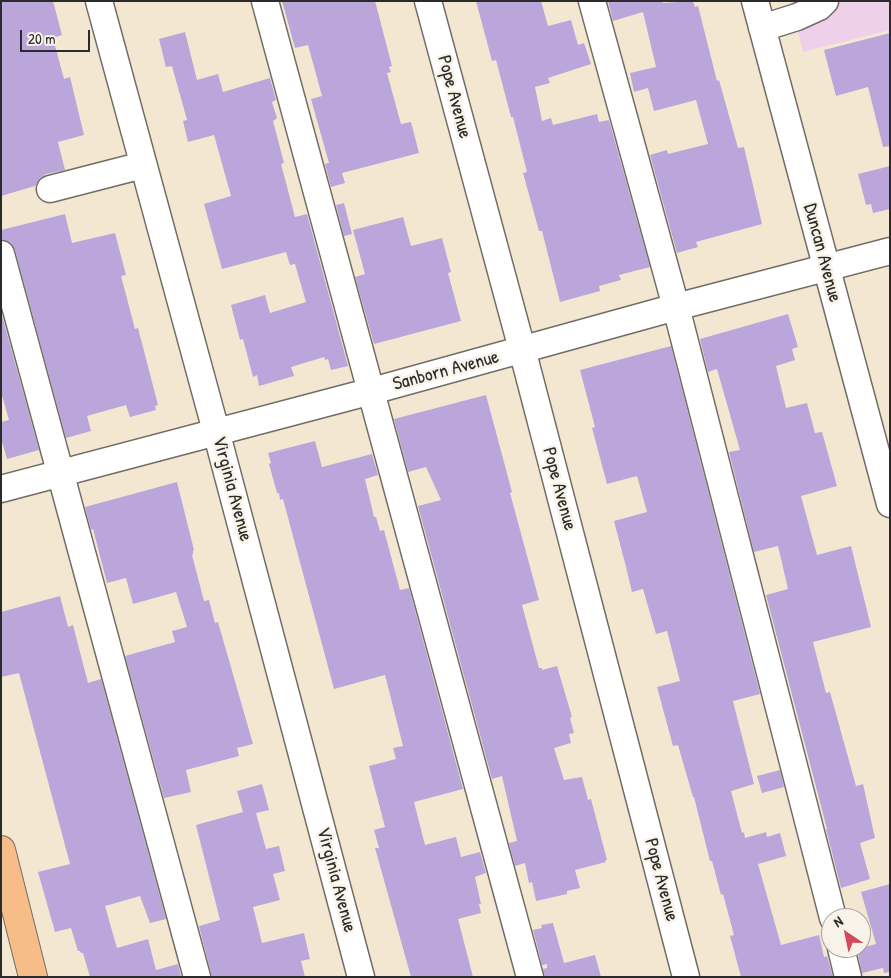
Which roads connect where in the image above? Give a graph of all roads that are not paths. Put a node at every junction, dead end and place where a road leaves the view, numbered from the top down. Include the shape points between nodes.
1 (99, 1) edge
2 (266, 1) edge
3 (428, 1) edge
4 (592, 1) edge
5 (755, 1) edge
6 (825, 1) edge
7 (762, 28) junction
8 (143, 166) junction
9 (50, 189) dead end
10 (890, 252) edge
11 (1, 254) edge
12 (826, 268) junction
13 (676, 308) junction
14 (522, 350) junction
15 (372, 391) junction
16 (216, 431) junction
17 (60, 473) junction
18 (1, 489) edge
19 (890, 504) edge
20 (1, 850) edge
21 (830, 908) edge
22 (843, 958) edge
23 (33, 977) edge
24 (196, 977) edge
25 (361, 977) edge
26 (530, 977) edge
27 (686, 977) edge
28 (848, 977) edge

1 - 8 street, Virginia Avenue
2 - 15 street
3 - 14 street, Pope Avenue
4 - 13 street
5 - 7 street, Duncan Avenue
6 - 7 street via 797,17
7 - 12 street, Duncan Avenue
8 - 9 street
8 - 16 street, Virginia Avenue
10 - 12 street, Sanborn Avenue
11 - 17 street
12 - 13 street, Sanborn Avenue
12 - 19 street, Duncan Avenue
13 - 14 street, Sanborn Avenue
13 - 21 street
14 - 15 street, Sanborn Avenue
14 - 27 street, Pope Avenue
15 - 16 street, Sanborn Avenue
15 - 26 street
16 - 17 street, Sanborn Avenue
16 - 25 street, Virginia Avenue
17 - 18 street, Sanborn Avenue
17 - 24 street
20 - 23 main road
22 - 28 street

